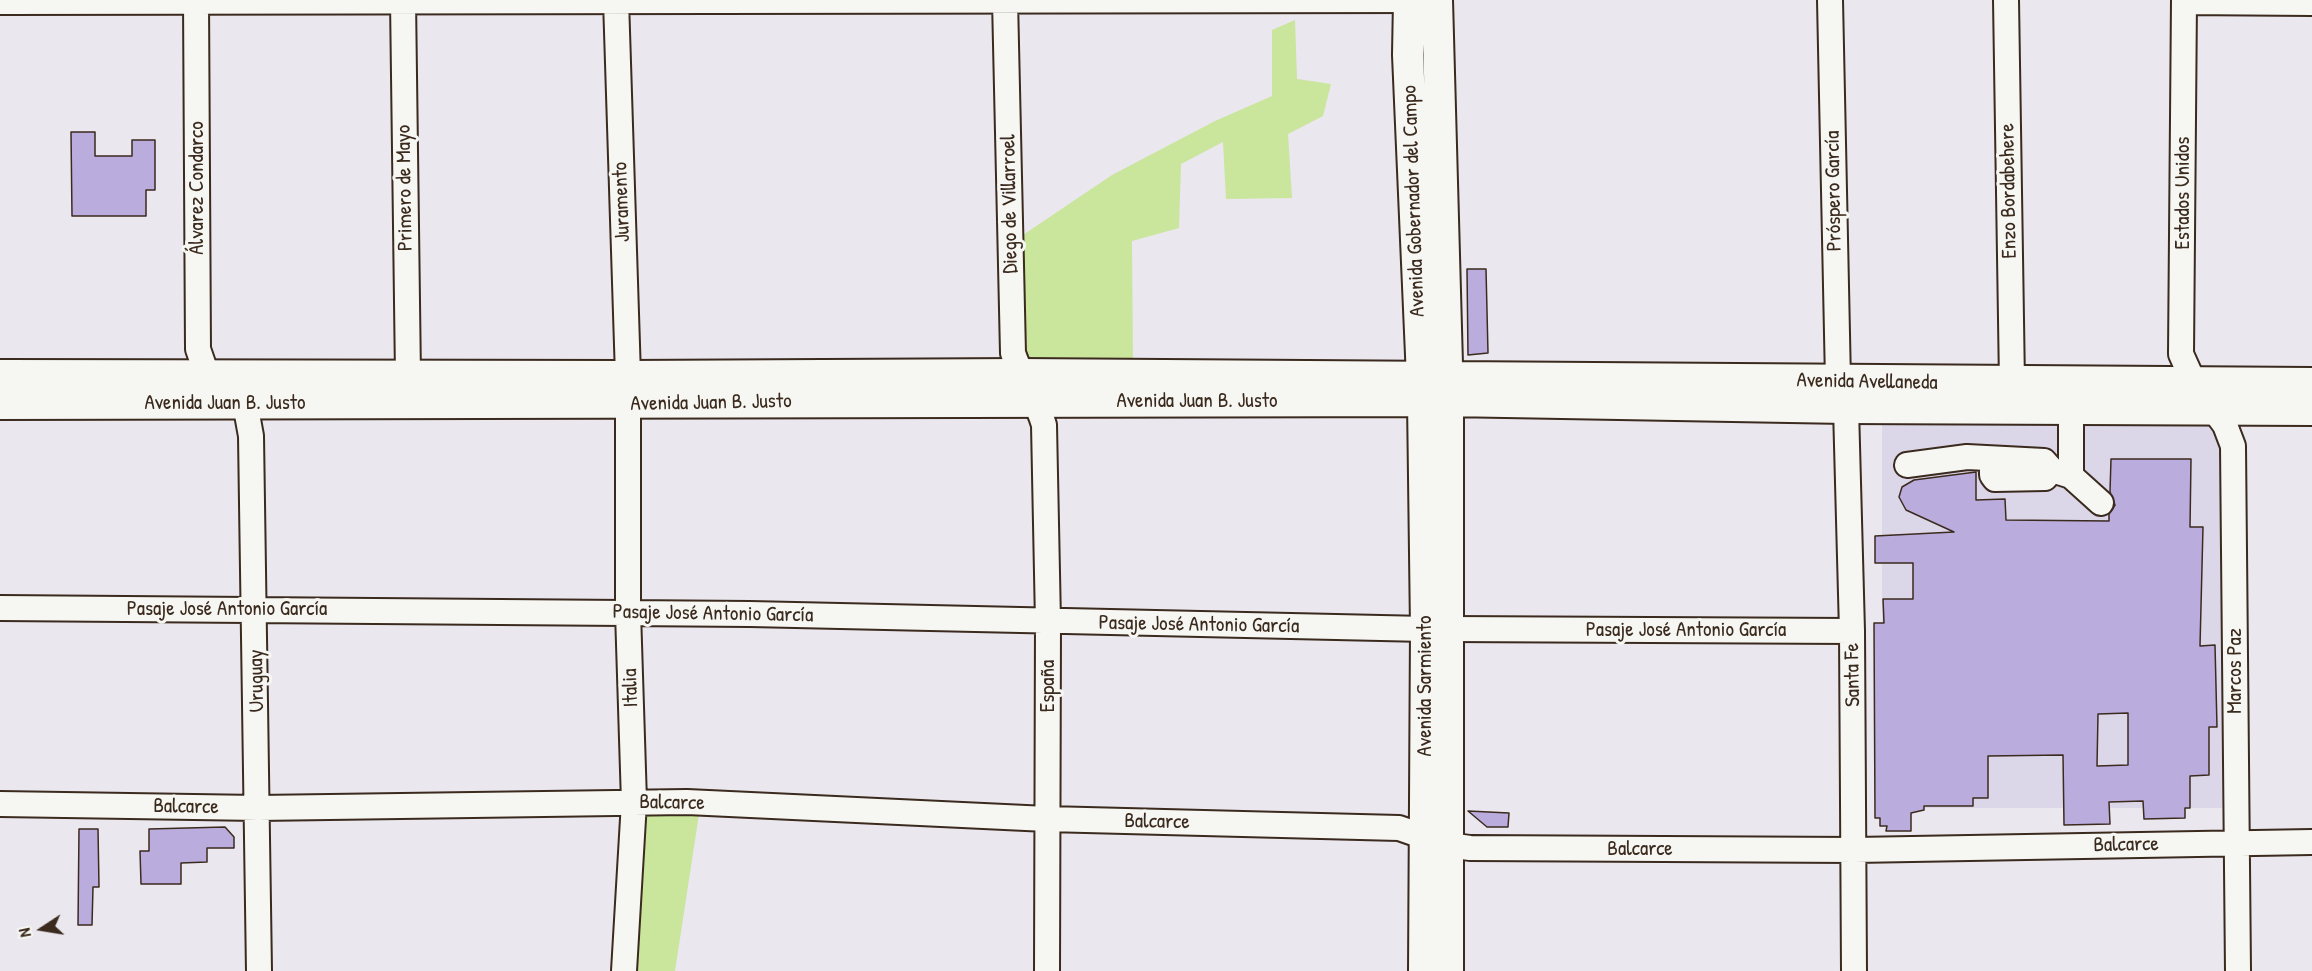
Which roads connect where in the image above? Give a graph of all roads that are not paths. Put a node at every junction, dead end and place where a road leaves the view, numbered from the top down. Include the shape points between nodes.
1 (1409, 0) edge
2 (1437, 0) edge
3 (1830, 0) edge
4 (2006, 0) edge
5 (196, 1) edge
6 (403, 1) edge
7 (616, 1) edge
8 (1005, 1) edge
9 (2184, 1) edge
10 (0, 2) edge
11 (2312, 3) edge
12 (1020, 374) junction
13 (0, 375) edge
14 (207, 375) junction
15 (408, 376) junction
16 (2012, 383) junction
17 (2194, 383) junction
18 (2312, 383) edge
19 (1435, 389) junction
20 (628, 390) junction
21 (1842, 395) junction
22 (1038, 401) junction
23 (245, 403) junction
24 (0, 404) edge
25 (2071, 409) junction
26 (2216, 410) junction
27 (2312, 410) edge
28 (1907, 465) dead end
29 (2062, 473) junction
30 (2101, 503) dead end
31 (0, 608) edge
32 (255, 609) junction
33 (628, 612) junction
34 (1048, 622) junction
35 (1437, 629) junction
36 (1852, 631) junction
37 (634, 802) junction
38 (0, 804) edge
39 (258, 808) junction
40 (1047, 819) junction
41 (1436, 840) junction
42 (2312, 842) edge
43 (2236, 843) junction
44 (1855, 850) junction
45 (259, 971) edge
46 (624, 971) edge
47 (1047, 971) edge
48 (1424, 971) edge
49 (1448, 971) edge
50 (1854, 971) edge
51 (2238, 971) edge

1 - 2 street
1 - 8 street
1 - 19 main road, Avenida Gobernador del Campo via 1408,55
2 - 19 main road, Avenida Gobernador del Campo
3 - 21 street, Próspero García
4 - 16 street, Enzo Bordabehere
5 - 6 street
5 - 10 street
5 - 14 street, Álvarez Condarco via 198,349
6 - 7 street
6 - 15 street, Primero de Mayo
7 - 8 street
7 - 20 street, Juramento
8 - 12 street, Diego de Villarroel via 1013,353
9 - 11 street
9 - 17 street, Estados Unidos via 2181,354
12 - 19 main road, Avenida Juan B. Justo
12 - 20 main road, Avenida Juan B. Justo
12 - 22 street, Diego de Villarroel
13 - 14 main road, Avenida Juan B. Justo
14 - 15 main road, Avenida Juan B. Justo
14 - 23 street
15 - 20 main road, Avenida Juan B. Justo
16 - 17 main road, Avenida Avellaneda
16 - 21 main road, Avenida Avellaneda
17 - 18 main road, Avenida Avellaneda
17 - 26 street, Marcos Paz
19 - 21 main road, Avenida Avellaneda
19 - 22 main road, Avenida Juan B. Justo
19 - 35 main road, Avenida Sarmiento
20 - 22 main road, Avenida Juan B. Justo
20 - 23 main road, Avenida Juan B. Justo
20 - 33 street, Italia
21 - 25 main road, Avenida Avellaneda
21 - 36 street, Santa Fe
22 - 34 street, España via 1044,425
23 - 24 main road, Avenida Juan B. Justo
23 - 32 street, Uruguay via 251,436
25 - 26 main road, Avenida Avellaneda
25 - 29 street
26 - 27 main road, Avenida Avellaneda
26 - 43 street, Marcos Paz via 2233,447
28 - 29 street via 1967,457 1992,459 1995,479 2045,478
29 - 30 street
31 - 32 street, Pasaje José Antonio García
32 - 33 street, Pasaje José Antonio García
32 - 39 street, Uruguay
33 - 34 street, Pasaje José Antonio García
33 - 37 street, Italia
34 - 35 street, Pasaje José Antonio García
34 - 40 street, España
35 - 36 street, Pasaje José Antonio García
35 - 41 main road, Avenida Sarmiento
36 - 44 street, Santa Fe
37 - 39 street, Balcarce
37 - 40 street, Balcarce
37 - 46 street, Italia
38 - 39 street, Balcarce
39 - 45 street, Uruguay
40 - 41 street, Balcarce via 1399,828
40 - 47 street, España
41 - 44 street, Balcarce via 1470,848
41 - 48 main road, Avenida Sarmiento
41 - 49 main road, Avenida Sarmiento
42 - 43 street, Balcarce
43 - 44 street, Balcarce
43 - 51 street, Marcos Paz
44 - 50 street, Santa Fe

